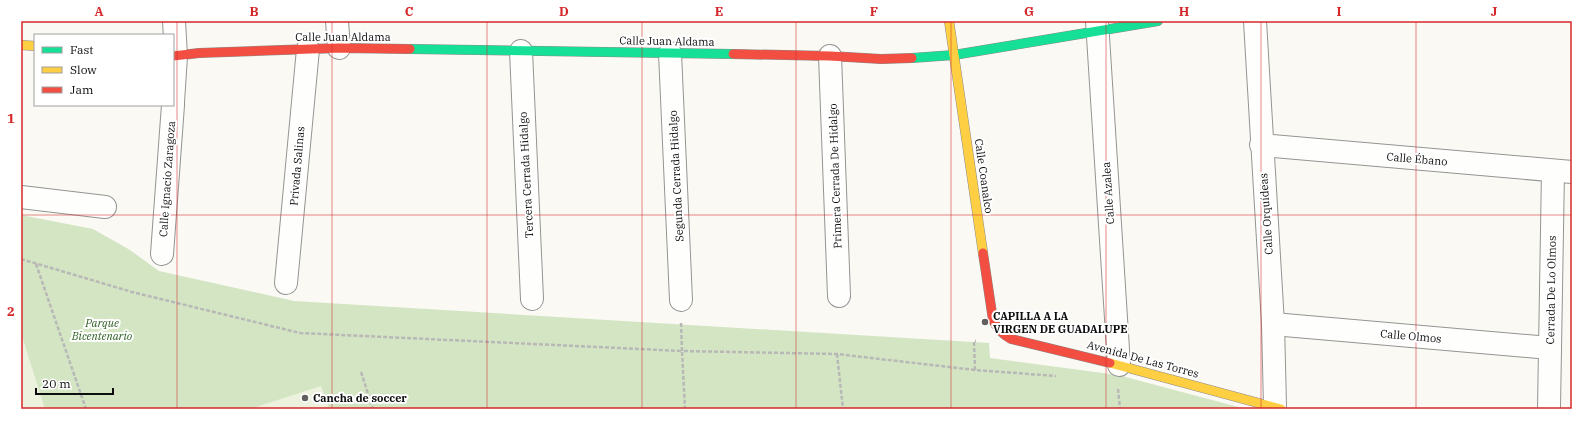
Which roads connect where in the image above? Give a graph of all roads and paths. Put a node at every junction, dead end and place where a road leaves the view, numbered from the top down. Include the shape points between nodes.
1 (174, 21) edge
2 (337, 21) edge
3 (949, 21) edge
4 (1158, 21) edge
5 (1255, 21) edge
6 (1097, 27) edge
7 (21, 45) edge
8 (34, 46) edge
9 (339, 48) junction
10 (308, 49) junction
11 (521, 51) junction
12 (670, 53) junction
13 (954, 55) junction
14 (175, 56) edge
15 (830, 56) junction
16 (174, 79) edge
17 (173, 106) edge
18 (1261, 145) junction
19 (1562, 172) edge
20 (21, 197) edge
21 (105, 207) dead end
22 (162, 254) dead end
23 (21, 259) edge
24 (36, 264) junction
25 (286, 283) dead end
26 (839, 296) dead end
27 (532, 299) dead end
28 (681, 300) joint
29 (1273, 324) junction
30 (1000, 332) joint
31 (1550, 348) junction
32 (682, 351) junction
33 (837, 354) junction
34 (1119, 365) junction
35 (361, 372) dead end
36 (1062, 377) dead end
37 (1118, 388) dead end
38 (1278, 408) edge
39 (1549, 408) edge
40 (86, 409) edge
41 (373, 409) edge
42 (685, 409) edge
43 (843, 409) edge
44 (1120, 409) edge

1 - 14 street
2 - 9 street
3 - 13 street, Calle Coanalco
4 - 6 street, Calle Juan Aldama
5 - 18 street, Calle Orquídeas
6 - 13 street, Calle Juan Aldama
6 - 34 street, Calle Azalea
7 - 8 street
9 - 10 street, Calle Juan Aldama
9 - 11 street, Calle Juan Aldama
10 - 14 street, Calle Juan Aldama
10 - 25 street, Privada Salinas
11 - 12 street, Calle Juan Aldama
11 - 27 street, Tercera Cerrada Hidalgo
12 - 15 street, Calle Juan Aldama
12 - 28 street, Segunda Cerrada Hidalgo
13 - 15 street, Calle Juan Aldama via 881,59
13 - 30 street, Calle Coanalco via 993,320
14 - 16 street
15 - 26 street, Primera Cerrada De Hidalgo
17 - 22 street, Calle Ignacio Zaragoza
18 - 19 street, Calle Ébano
18 - 29 street, Calle Orquídeas
19 - 31 street, Cerrada De Lo Olmos
20 - 21 street
23 - 24 path
24 - 32 path via 132,292 300,333
24 - 40 path
28 - 32 path
29 - 31 street, Calle Olmos
29 - 38 street, Calle Orquídeas
30 - 34 street, Avenida De Las Torres via 1011,339
31 - 39 street, Cerrada De Lo Olmos
32 - 33 path
32 - 42 path
33 - 36 path
33 - 43 path
34 - 38 street, Avenida De Las Torres
35 - 41 path
37 - 44 path

